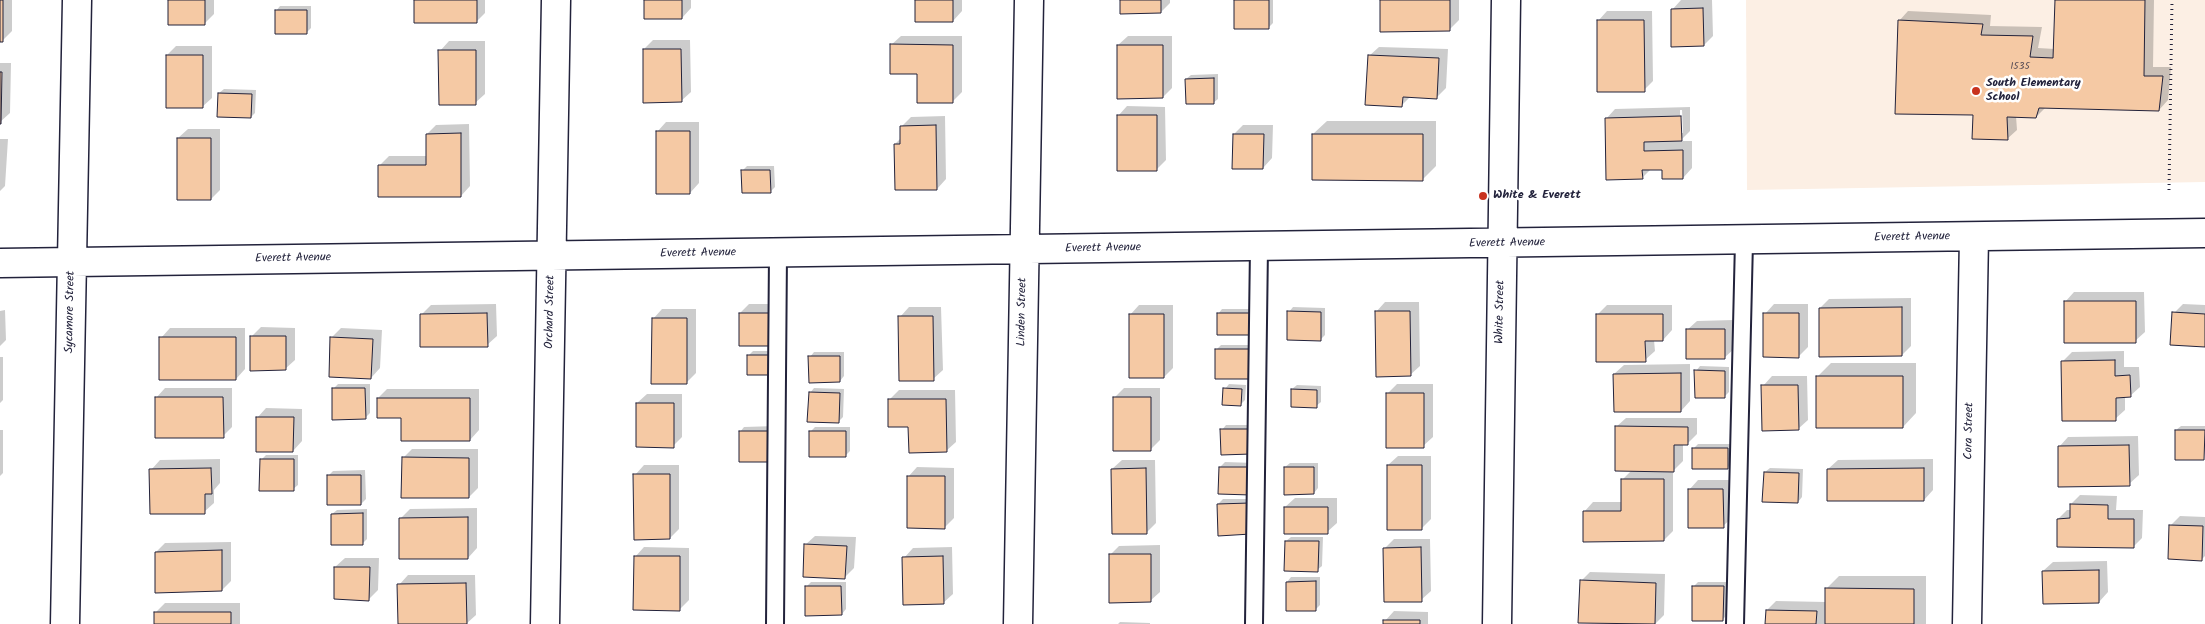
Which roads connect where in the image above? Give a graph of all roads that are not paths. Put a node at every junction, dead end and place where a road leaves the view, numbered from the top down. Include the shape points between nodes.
1 (77, 0) edge
2 (556, 0) edge
3 (1029, 0) edge
4 (1506, 0) edge
5 (2205, 233) edge
6 (1974, 237) junction
7 (1744, 241) junction
8 (1502, 244) junction
9 (1259, 247) junction
10 (1024, 250) junction
11 (778, 253) junction
12 (552, 256) junction
13 (72, 262) junction
14 (0, 263) edge
15 (64, 624) edge
16 (545, 624) edge
17 (775, 624) edge
18 (1018, 624) edge
19 (1254, 624) edge
20 (1497, 624) edge
21 (1735, 624) edge
22 (1967, 624) edge

1 - 13 street, Sycamore Street
2 - 12 street, Orchard Street
3 - 10 street, Linden Street
4 - 8 street, White Street
5 - 6 street, Everett Avenue
6 - 7 street, Everett Avenue
6 - 22 street, Cora Street
7 - 8 street, Everett Avenue
7 - 21 lane
8 - 9 street, Everett Avenue
8 - 20 street, White Street
9 - 10 street, Everett Avenue
9 - 19 lane
10 - 11 street, Everett Avenue
10 - 18 street, Linden Street
11 - 12 street, Everett Avenue
11 - 17 lane
12 - 13 street, Everett Avenue
12 - 16 street, Orchard Street
13 - 14 street, Everett Avenue
13 - 15 street, Sycamore Street

